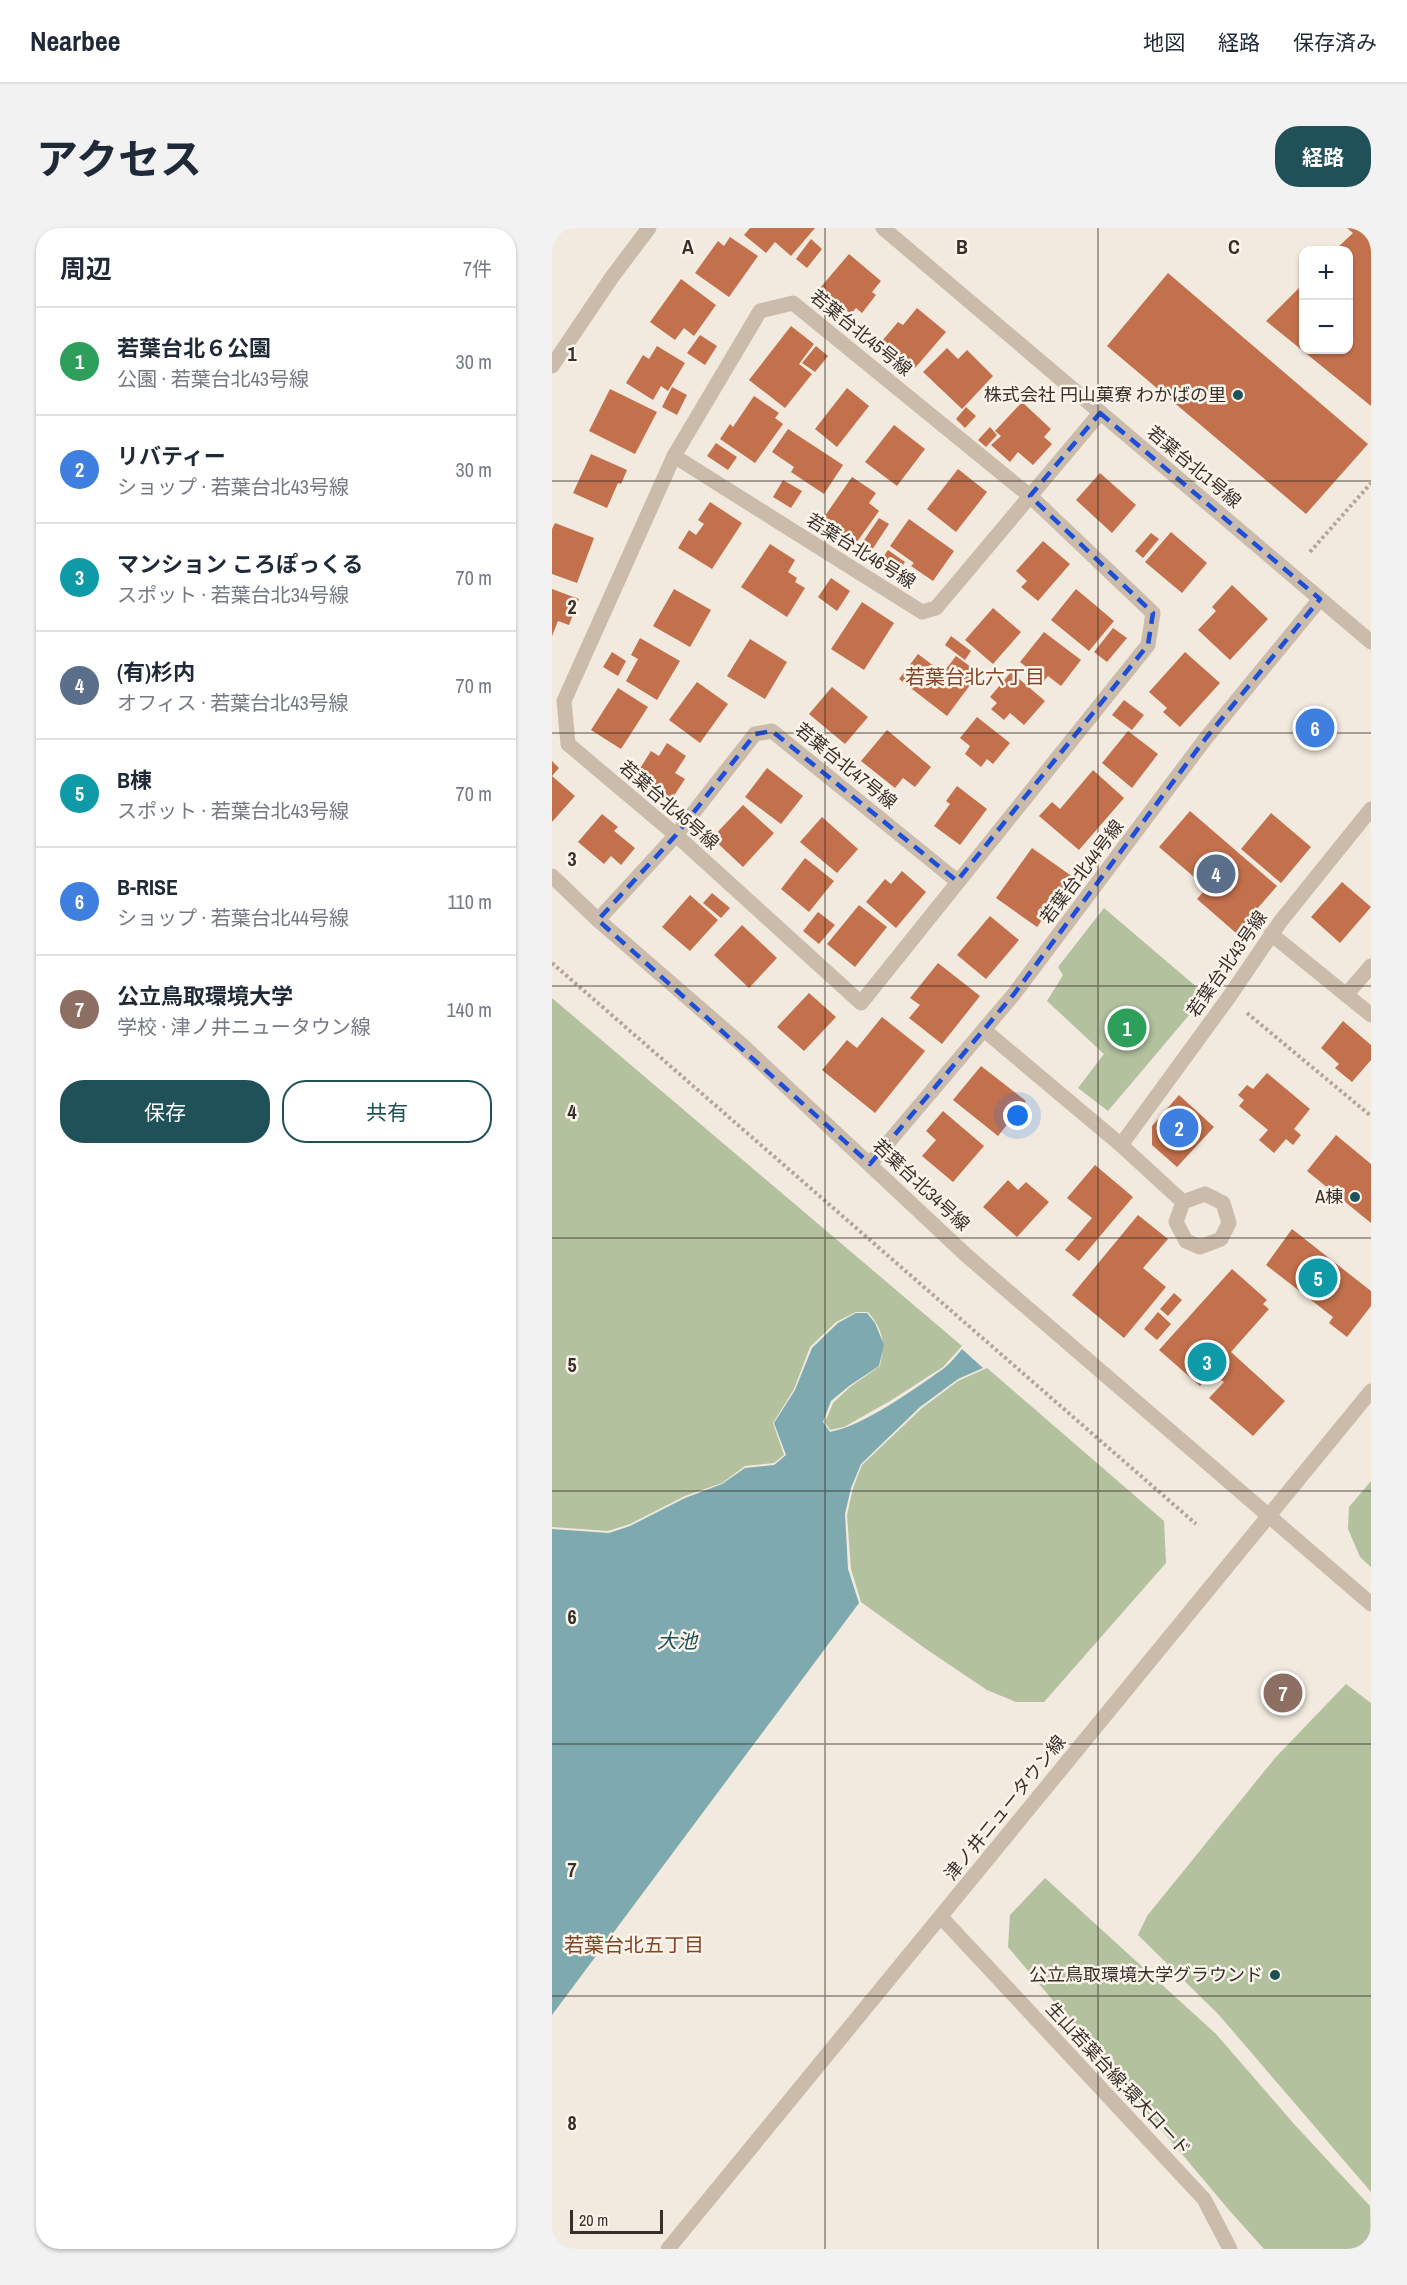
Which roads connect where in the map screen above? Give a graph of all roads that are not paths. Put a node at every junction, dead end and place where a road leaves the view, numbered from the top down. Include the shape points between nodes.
1 (649, 228) edge
2 (883, 228) edge
3 (552, 366) edge
4 (1100, 413) junction
5 (674, 456) junction
6 (1030, 496) junction
7 (1320, 599) junction
8 (1371, 642) edge
9 (1371, 810) edge
10 (676, 835) junction
11 (552, 876) edge
12 (957, 881) junction
13 (598, 920) junction
14 (1271, 934) junction
15 (1371, 966) edge
16 (1346, 995) junction
17 (1371, 1015) edge
18 (984, 1030) junction
19 (1120, 1145) junction
20 (870, 1164) junction
21 (1183, 1202) dead end
22 (1371, 1391) edge
23 (1270, 1515) junction
24 (1371, 1604) edge
25 (941, 1917) junction
26 (668, 2249) edge
27 (1230, 2249) edge

1 - 3 street
2 - 4 street, 若葉台北1号線
4 - 6 street, 若葉台北46号線
4 - 7 street, 若葉台北1号線
5 - 6 street, 若葉台北46号線 via 922,612 936,608
5 - 6 street, 若葉台北45号線 via 760,311 793,303
5 - 10 street, 若葉台北45号線 via 564,701 568,744
6 - 12 street, 若葉台北45号線 via 1153,613 1148,645
7 - 8 street, 若葉台北1号線
7 - 18 street, 若葉台北44号線 via 1206,738
9 - 14 street, 若葉台北43号線
10 - 12 street, 若葉台北47号線 via 755,735 772,731
10 - 12 street, 若葉台北45号線 via 861,1003
10 - 13 street, 若葉台北47号線
11 - 13 street, 若葉台北34号線
13 - 20 street, 若葉台北34号線 via 741,1044
14 - 16 street
14 - 19 street, 若葉台北43号線 via 1229,998
15 - 16 street
16 - 17 street
18 - 19 street
18 - 20 street, 若葉台北44号線
19 - 21 street
20 - 23 street, 若葉台北34号線 via 966,1255
22 - 23 street, 津ノ井ニュータウン線
23 - 24 street, 若葉台北34号線
23 - 25 street, 津ノ井ニュータウン線
25 - 26 street, 津ノ井ニュータウン線
25 - 27 street, 生山若葉台線;環大ロード via 1204,2199

